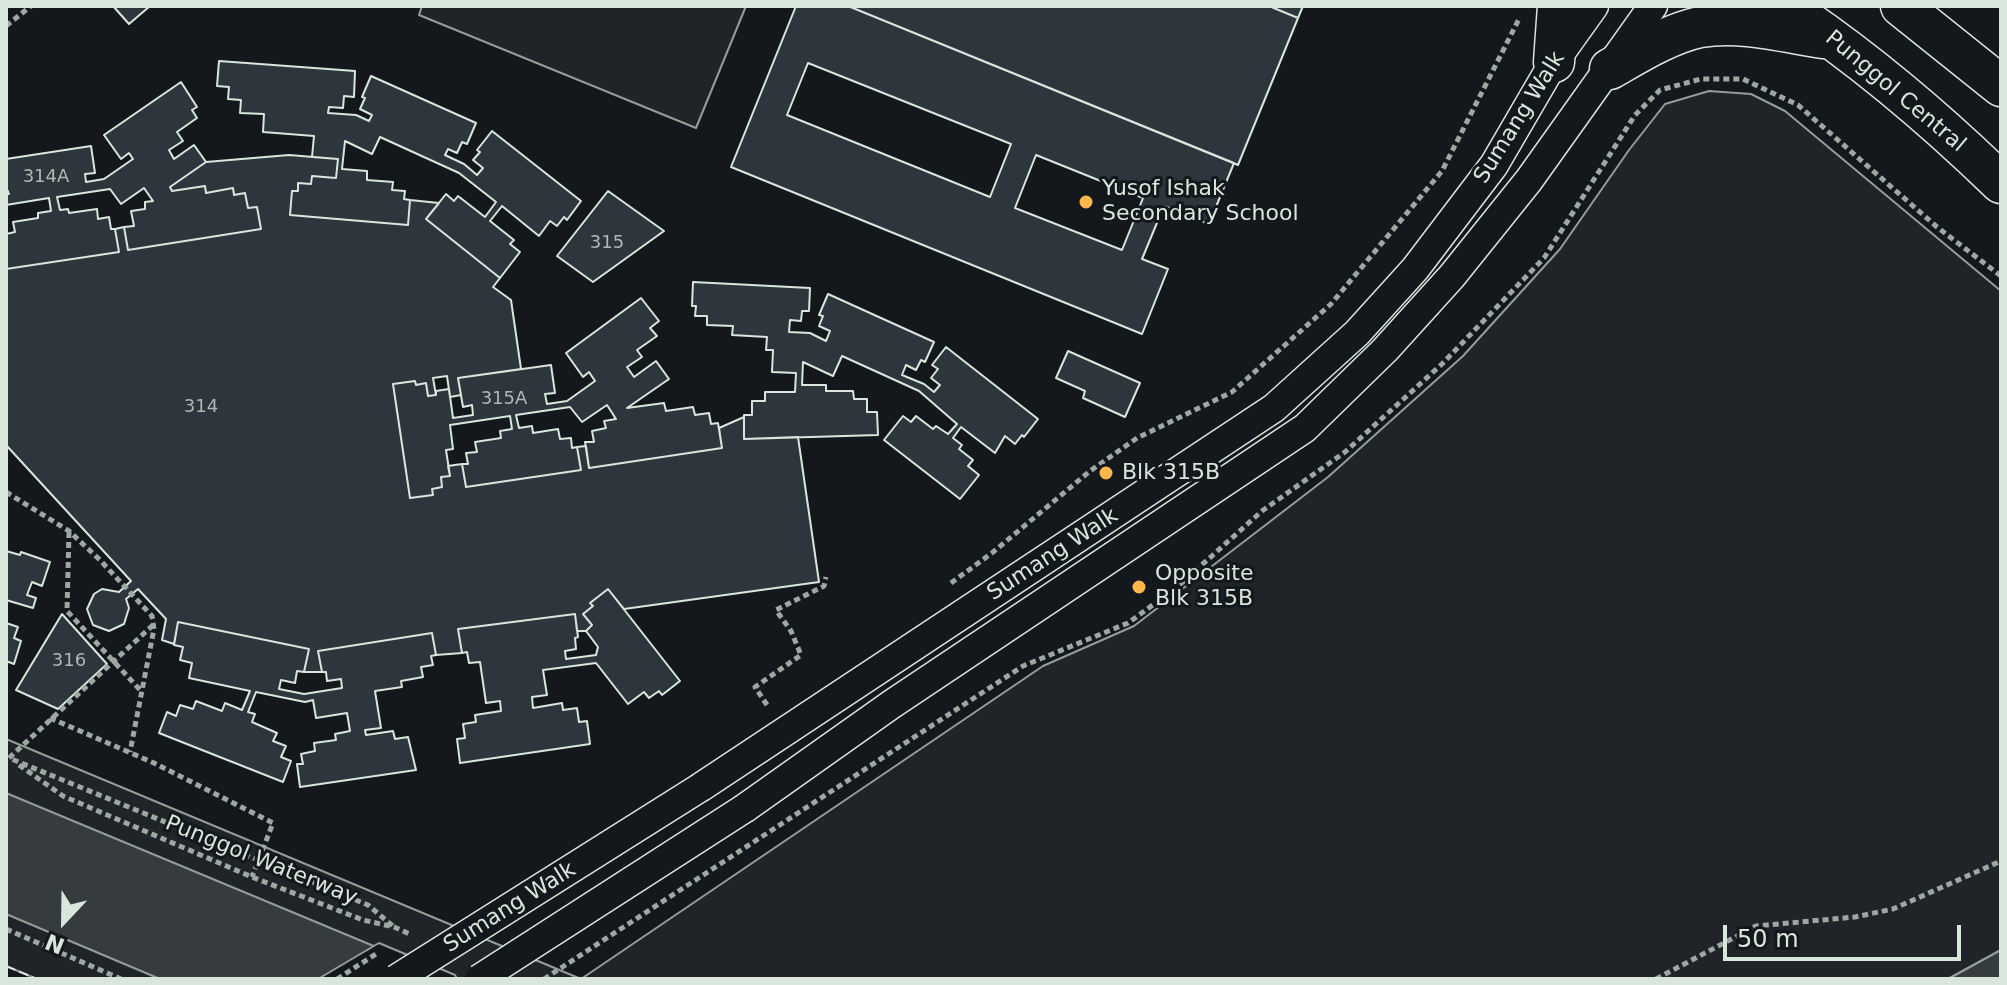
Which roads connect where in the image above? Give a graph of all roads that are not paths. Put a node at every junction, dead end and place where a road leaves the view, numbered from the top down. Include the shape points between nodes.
1 (1558, 6) edge
2 (1594, 6) edge
3 (1653, 6) edge
4 (1785, 6) edge
5 (1901, 6) edge
6 (1835, 39) junction
7 (1554, 62) junction
8 (1610, 69) junction
9 (2001, 86) edge
10 (2001, 183) edge
11 (396, 979) edge
12 (479, 979) edge

1 - 7 main road
2 - 7 street, Sumang Walk
3 - 8 street, Sumang Walk
4 - 6 main road, Punggol Central
5 - 9 main road
6 - 8 main road via 1733,25 1699,28 1650,45
6 - 10 main road, Punggol Central
7 - 11 street, Sumang Walk, bridge via 1494,165 1415,269 1357,333 1274,408 701,787
8 - 12 street, Sumang Walk, bridge via 1452,276 1305,428 745,808

